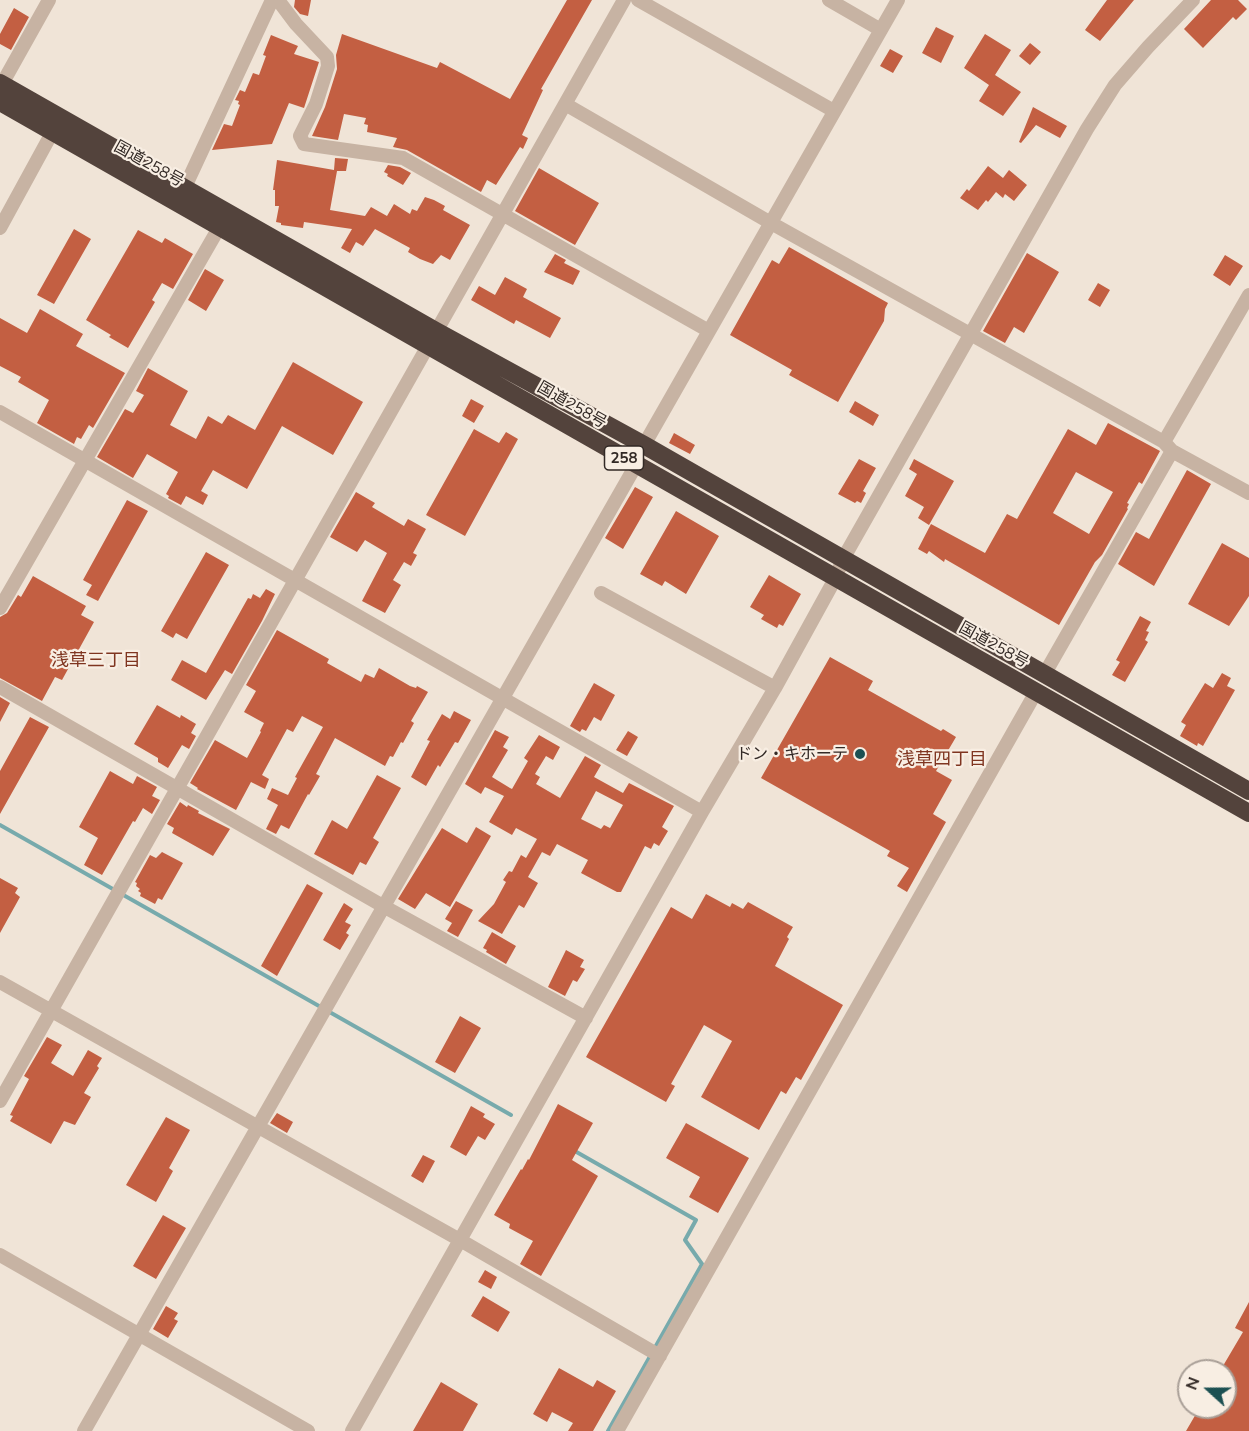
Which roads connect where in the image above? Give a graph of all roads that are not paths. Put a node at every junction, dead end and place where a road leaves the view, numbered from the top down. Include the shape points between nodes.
1 (49, 0) edge
2 (272, 0) edge
3 (278, 0) edge
4 (624, 0) edge
5 (638, 0) edge
6 (829, 0) edge
7 (898, 0) edge
8 (1193, 0) edge
9 (881, 30) junction
10 (1, 89) edge
11 (565, 104) junction
12 (834, 111) junction
13 (53, 131) junction
14 (185, 187) junction
15 (502, 214) junction
16 (771, 223) junction
17 (220, 226) junction
18 (0, 228) edge
19 (1249, 295) edge
20 (709, 331) junction
21 (970, 334) junction
22 (432, 337) junction
23 (0, 412) edge
24 (644, 445) junction
25 (1168, 446) junction
26 (84, 461) junction
27 (636, 465) junction
28 (1249, 492) edge
29 (843, 560) junction
30 (835, 579) junction
31 (295, 580) junction
32 (601, 593) dead end
33 (0, 608) edge
34 (1044, 675) junction
35 (0, 687) edge
36 (775, 688) junction
37 (1036, 692) junction
38 (501, 697) junction
39 (177, 789) junction
40 (1248, 790) edge
41 (702, 812) junction
42 (1249, 813) edge
43 (383, 906) junction
44 (0, 982) edge
45 (52, 1012) junction
46 (586, 1018) junction
47 (0, 1101) edge
48 (256, 1126) junction
49 (460, 1240) junction
50 (0, 1255) edge
51 (139, 1334) junction
52 (655, 1353) junction
53 (84, 1431) edge
54 (308, 1431) edge
55 (352, 1431) edge
56 (617, 1431) edge

1 - 10 street
2 - 14 street
3 - 15 street via 327,57 328,66 316,104 300,136 304,144 404,158
4 - 11 street
5 - 12 street
6 - 9 street
7 - 9 street
8 - 21 street via 1115,85
9 - 12 street
10 - 13 highway, 国道258号 / 258
10 - 14 highway, 国道258号 / 258
11 - 15 street
11 - 16 street
12 - 16 street
13 - 17 highway, 国道258号 / 258
13 - 18 street
14 - 22 highway, 国道258号 / 258
15 - 20 street
15 - 22 street
16 - 20 street
16 - 21 street
17 - 22 highway, 国道258号 / 258
17 - 26 street
19 - 25 street
20 - 24 street
21 - 25 street
21 - 29 street
22 - 24 highway, 国道258号 / 258
22 - 27 highway, 国道258号 / 258
22 - 31 street
23 - 26 street
24 - 29 highway, 国道258号 / 258
25 - 28 street
25 - 34 street
26 - 31 street
26 - 33 street
27 - 30 highway, 国道258号 / 258
27 - 38 street
29 - 30 street
29 - 34 highway, 国道258号 / 258
30 - 36 street
30 - 37 highway, 国道258号 / 258
31 - 38 street
31 - 39 street
32 - 36 street
34 - 40 highway, 国道258号 / 258
35 - 39 street
36 - 41 street
37 - 42 highway, 国道258号 / 258
37 - 52 street
38 - 41 street
38 - 43 street
39 - 43 street
39 - 45 street
41 - 46 street
43 - 46 street
43 - 48 street
44 - 45 street
45 - 47 street
45 - 48 street
46 - 49 street
48 - 49 street
48 - 51 street
49 - 52 street
49 - 55 street
50 - 51 street
51 - 53 street
51 - 54 street
52 - 56 street

